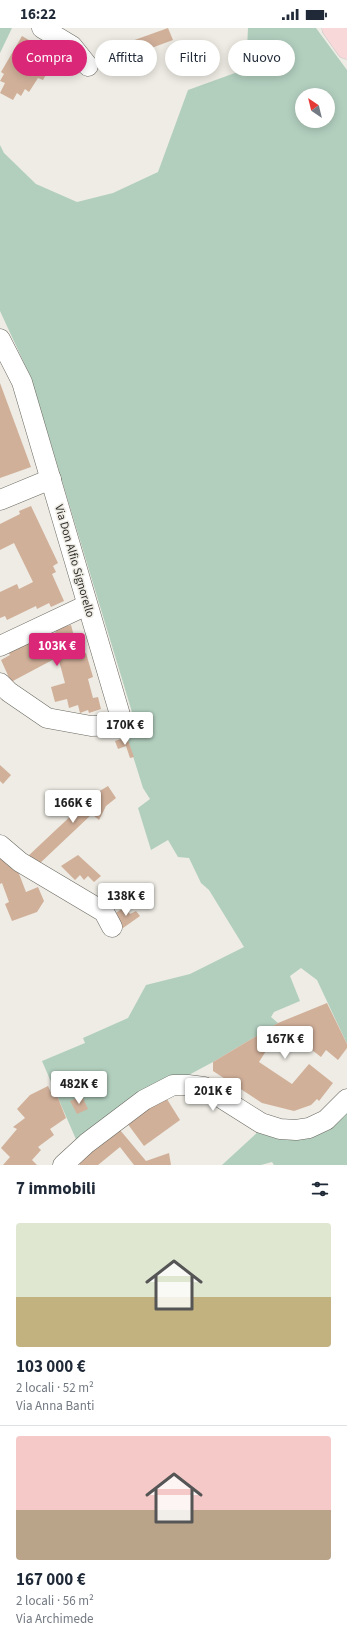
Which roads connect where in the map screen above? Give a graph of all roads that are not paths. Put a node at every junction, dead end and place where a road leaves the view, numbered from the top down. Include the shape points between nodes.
1 (42, 28) edge
2 (333, 28) edge
3 (347, 48) edge
4 (88, 66) dead end
5 (0, 339) edge
6 (51, 479) junction
7 (0, 500) edge
8 (87, 605) junction
9 (0, 646) edge
10 (0, 683) edge
11 (0, 845) edge
12 (112, 927) dead end
13 (347, 1099) edge
14 (63, 1165) edge

1 - 4 street via 72,46
2 - 3 main road
5 - 6 street, Via Don Alfio Signorello via 22,382
6 - 7 street
6 - 8 street, Via Don Alfio Signorello
8 - 9 street
8 - 10 street, Via Don Alfio Signorello via 123,725 91,726 47,718
11 - 12 street via 20,862 104,912
13 - 14 street via 326,1120 309,1128 280,1129 261,1123 204,1087 174,1086 144,1100 87,1143

